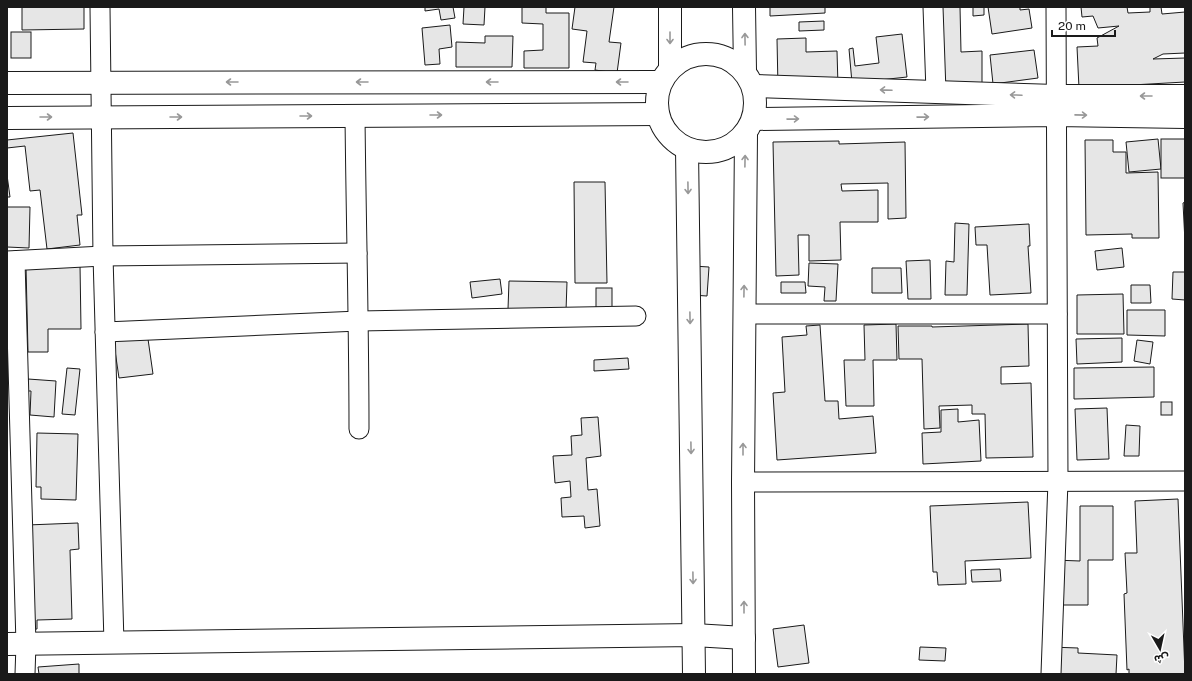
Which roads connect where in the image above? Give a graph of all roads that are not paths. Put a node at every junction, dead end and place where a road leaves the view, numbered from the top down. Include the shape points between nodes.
1 (100, 7) edge
2 (670, 7) edge
3 (744, 7) edge
4 (933, 7) edge
5 (1056, 7) edge
6 (666, 76) junction
7 (749, 79) junction
8 (7, 83) edge
9 (100, 83) junction
10 (936, 92) junction
11 (1185, 96) edge
12 (1056, 105) junction
13 (658, 114) junction
14 (355, 116) junction
15 (102, 117) junction
16 (1185, 117) edge
17 (7, 118) edge
18 (750, 126) junction
19 (688, 149) junction
20 (357, 253) junction
21 (103, 256) junction
22 (11, 261) edge
23 (744, 314) junction
24 (1057, 314) junction
25 (636, 316) dead end
26 (359, 321) junction
27 (105, 332) junction
28 (359, 429) dead end
29 (1058, 481) junction
30 (1185, 481) edge
31 (743, 482) junction
32 (14, 496) edge
33 (694, 634) junction
34 (744, 638) junction
35 (114, 643) junction
36 (16, 644) edge
37 (25, 674) edge
38 (694, 674) edge
39 (744, 674) edge
40 (1051, 674) edge

1 - 9 street
2 -> 6 street
7 -> 3 street
4 - 10 street
5 - 12 street
6 - 7 street via 684,59 700,54 717,54 732,60
6 -> 9 street
6 - 13 street via 657,98
10 -> 7 street
7 - 18 street via 756,103
8 - 9 street
9 - 15 street
12 -> 10 street
11 -> 12 street
12 -> 16 street
18 -> 12 street
12 - 24 street
14 -> 13 street
13 - 19 street via 674,141
15 -> 14 street
14 - 20 street
17 -> 15 street
15 - 21 street
18 - 19 street via 734,145 719,151 703,153
23 -> 18 street
19 -> 33 street
20 - 21 street
20 - 26 street
21 - 22 street
21 - 27 street
22 - 32 street
23 - 24 street
31 -> 23 street
24 - 29 street
25 - 26 street
26 - 27 street
26 - 28 street
27 - 35 street
29 - 30 street
29 - 31 street
29 - 40 street
34 -> 31 street
32 - 36 street
33 - 34 street
33 - 35 street
33 - 38 street
34 - 39 street
35 - 36 street
36 - 37 street

